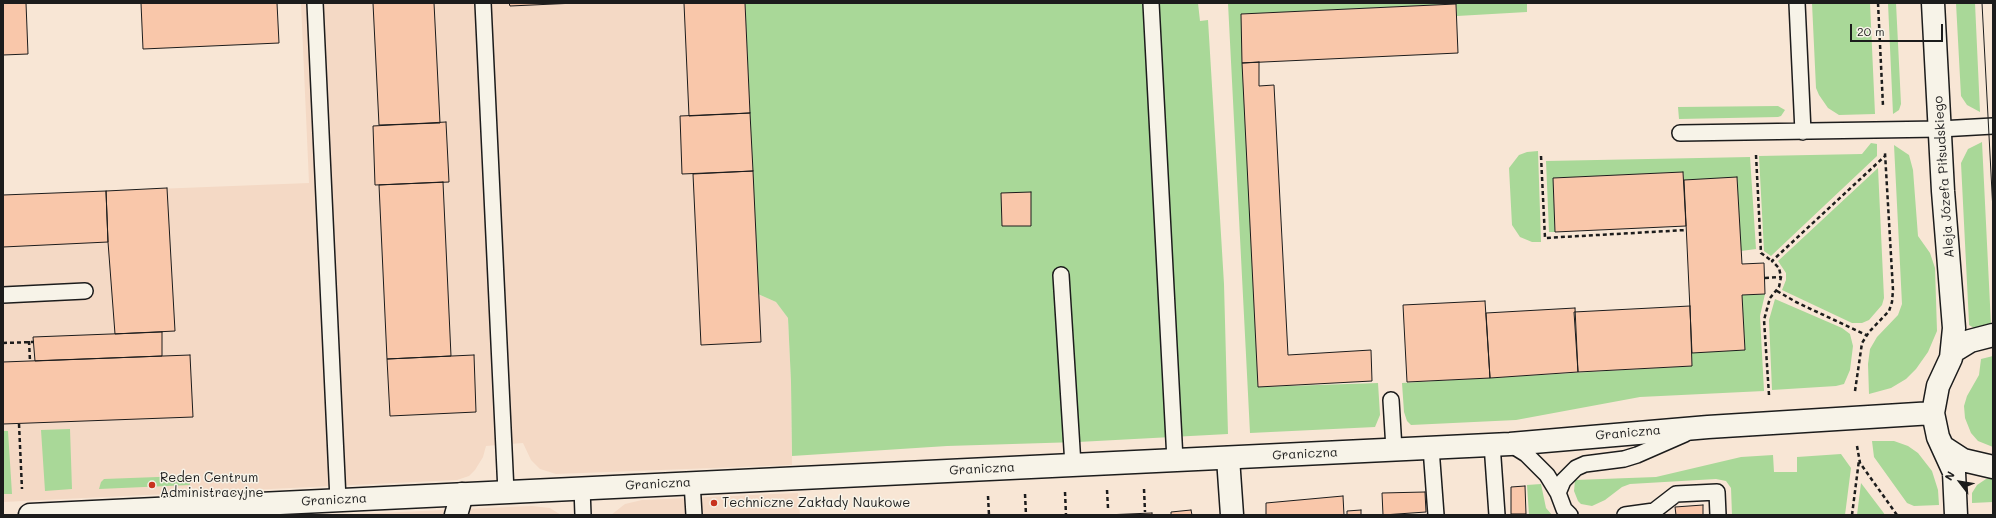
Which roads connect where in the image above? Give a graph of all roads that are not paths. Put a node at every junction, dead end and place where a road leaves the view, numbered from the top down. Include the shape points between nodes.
1 (315, 3) edge
2 (483, 3) edge
3 (1151, 3) edge
4 (1798, 3) edge
5 (1933, 3) edge
6 (1993, 126) edge
7 (1940, 129) junction
8 (1803, 132) junction
9 (1680, 133) dead end
10 (1060, 275) dead end
11 (85, 291) dead end
12 (3, 295) edge
13 (1993, 335) edge
14 (1952, 352) junction
15 (1391, 400) dead end
16 (1933, 413) junction
17 (1708, 427) junction
18 (1501, 444) junction
19 (1943, 447) junction
20 (1431, 448) junction
21 (1394, 450) junction
22 (1228, 458) junction
23 (1175, 460) junction
24 (1993, 468) edge
25 (1069, 475) junction
26 (692, 482) junction
27 (582, 488) junction
28 (506, 492) junction
29 (1558, 493) junction
30 (462, 494) junction
31 (338, 500) junction
32 (1655, 513) edge
33 (30, 515) edge
34 (456, 515) edge
35 (583, 515) edge
36 (694, 515) edge
37 (1232, 515) edge
38 (1436, 515) edge
39 (1497, 515) edge
40 (1570, 515) edge
41 (1625, 515) edge
42 (1718, 515) edge
43 (1956, 515) edge

1 - 31 lane
2 - 28 lane
3 - 23 lane
4 - 8 lane
5 - 7 street, Aleja Józefa Piłsudskiego
6 - 7 lane
7 - 8 lane
7 - 14 street, Aleja Józefa Piłsudskiego via 1954,328
8 - 9 lane
10 - 25 lane
11 - 12 lane
13 - 14 street via 1970,341
14 - 16 street, Aleja Józefa Piłsudskiego via 1938,386
15 - 21 lane
16 - 17 street, Graniczna
16 - 19 street via 1935,429
17 - 18 street, Graniczna
17 - 29 lane via 1624,459 1585,464 1576,468 1563,481
18 - 20 street, Graniczna
18 - 29 lane via 1537,463
18 - 39 lane
19 - 24 street via 1964,460
19 - 43 street via 1954,472
20 - 21 street, Graniczna
20 - 38 lane
21 - 22 street, Graniczna
22 - 23 street, Graniczna
22 - 37 street
23 - 25 street, Graniczna
25 - 26 street, Graniczna
26 - 27 street, Graniczna
26 - 36 lane
27 - 28 street, Graniczna
27 - 35 lane
28 - 30 street, Graniczna
29 - 40 lane via 1564,509
30 - 31 street, Graniczna
30 - 34 street
31 - 33 street, Graniczna
32 - 41 lane
32 - 42 lane via 1676,494 1717,492

